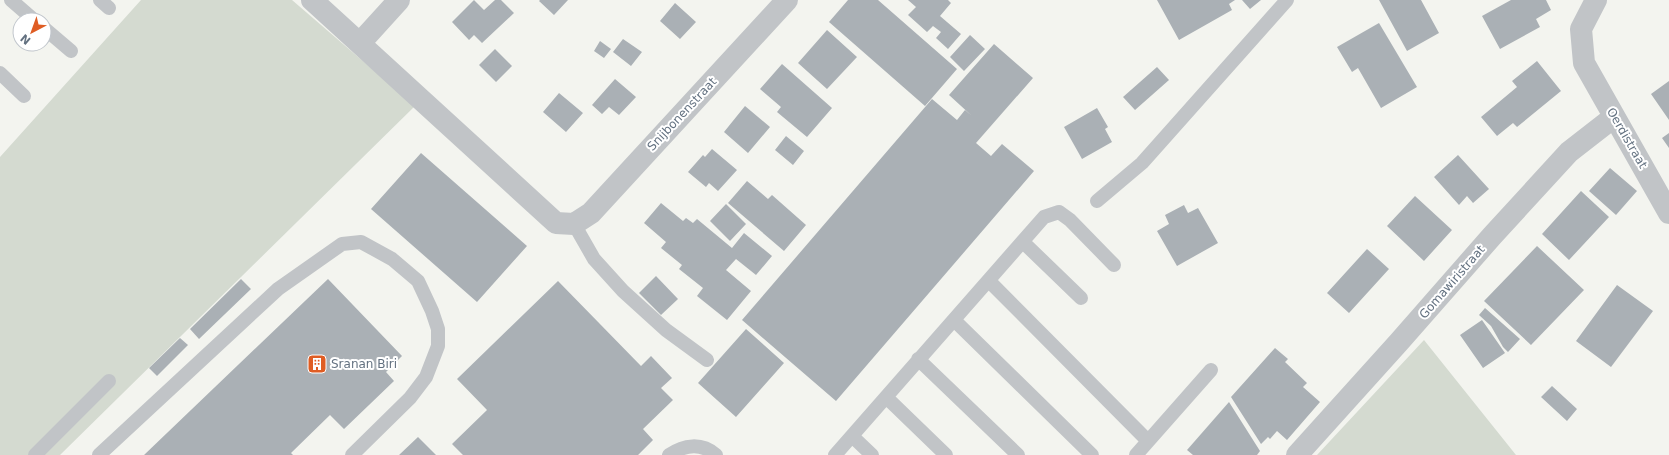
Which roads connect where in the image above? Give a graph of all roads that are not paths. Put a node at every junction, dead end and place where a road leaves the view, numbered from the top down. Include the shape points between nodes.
1 (11, 0) edge
2 (312, 0) edge
3 (398, 0) edge
4 (787, 0) edge
5 (1287, 0) edge
6 (1596, 0) edge
7 (25, 12) edge
8 (52, 35) edge
9 (360, 43) junction
10 (70, 51) dead end
11 (0, 73) edge
12 (24, 96) dead end
13 (1614, 117) junction
14 (1097, 201) dead end
15 (1669, 213) edge
16 (574, 224) junction
17 (1023, 242) junction
18 (1114, 265) dead end
19 (989, 281) junction
20 (1081, 298) dead end
21 (954, 320) junction
22 (918, 359) junction
23 (707, 360) dead end
24 (1211, 370) dead end
25 (108, 381) dead end
26 (886, 397) junction
27 (852, 436) junction
28 (1148, 441) junction
29 (35, 455) edge
30 (99, 455) edge
31 (352, 455) edge
32 (669, 455) edge
33 (716, 455) edge
34 (835, 455) edge
35 (872, 455) edge
36 (946, 455) edge
37 (1018, 455) edge
38 (1092, 455) edge
39 (1136, 455) edge
40 (1297, 455) edge

1 - 7 lane
2 - 9 street
3 - 9 street
4 - 16 street, Snijbonenstraat via 591,213
5 - 14 lane via 1142,163
6 - 13 street, Oerdistraat via 1581,29 1584,63
8 - 10 lane
9 - 16 street via 556,223
11 - 12 lane
13 - 15 street, Oerdistraat
13 - 40 street, Gomawiristraat via 1569,152
16 - 23 lane via 594,259 623,291 666,330
17 - 18 lane via 1044,217 1059,212
17 - 19 lane
17 - 20 lane
19 - 21 lane
19 - 28 lane
21 - 22 lane
21 - 38 lane
22 - 26 lane
22 - 37 lane
24 - 28 lane
25 - 29 lane
26 - 27 lane
26 - 36 lane
27 - 34 lane
27 - 35 lane
28 - 39 lane
30 - 31 lane via 278,289 342,244 361,242 392,259 418,281 438,330 438,346 426,377 410,398
32 - 33 lane via 693,445 712,451

